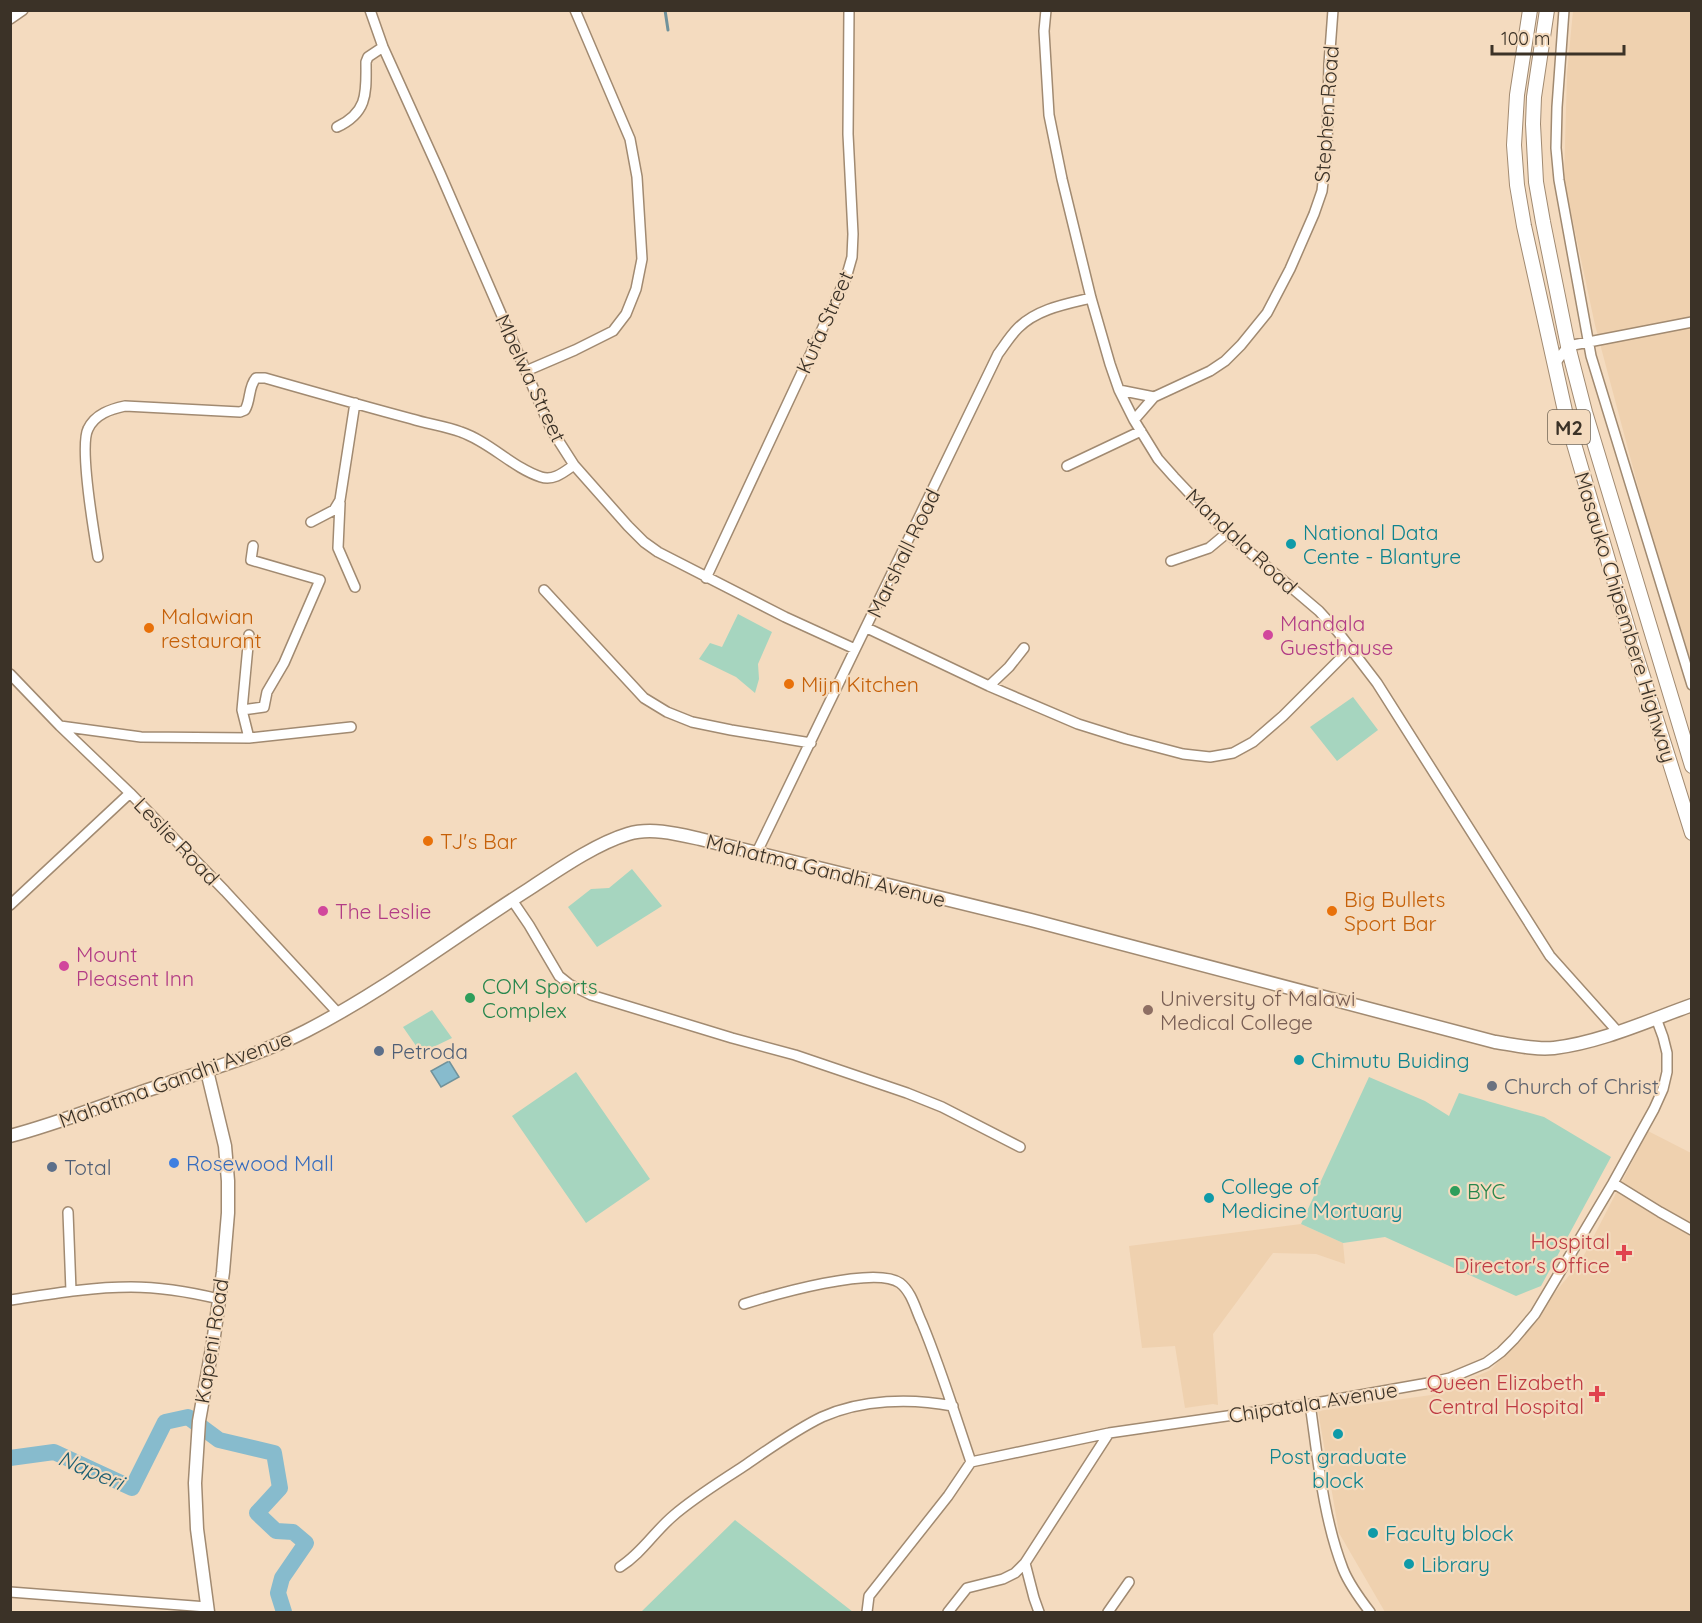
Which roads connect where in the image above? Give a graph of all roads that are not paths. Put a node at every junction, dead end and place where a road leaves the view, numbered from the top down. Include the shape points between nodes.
1 (23, 10) edge
2 (370, 10) edge
3 (575, 10) edge
4 (849, 10) edge
5 (1046, 10) edge
6 (1333, 10) edge
7 (1530, 10) edge
8 (1547, 10) edge
9 (1564, 10) edge
10 (10, 19) edge
11 (383, 47) junction
12 (337, 127) dead end
13 (1091, 298) junction
14 (1692, 322) edge
15 (1588, 342) junction
16 (1568, 346) junction
17 (1554, 365) junction
18 (526, 371) junction
19 (1119, 390) junction
20 (1154, 397) junction
21 (355, 403) junction
22 (1134, 420) junction
23 (1141, 431) junction
24 (574, 465) junction
25 (1067, 466) dead end
26 (340, 500) junction
27 (311, 522) dead end
28 (1227, 533) junction
29 (253, 546) dead end
30 (98, 557) dead end
31 (1171, 561) dead end
32 (706, 578) junction
33 (355, 587) dead end
34 (544, 590) dead end
35 (867, 628) junction
36 (249, 635) dead end
37 (1024, 648) dead end
38 (1351, 648) junction
39 (855, 649) junction
40 (10, 674) edge
41 (1692, 685) edge
42 (989, 686) junction
43 (242, 710) junction
44 (60, 726) junction
45 (351, 727) dead end
46 (249, 738) junction
47 (811, 743) junction
48 (1692, 766) edge
49 (130, 793) junction
50 (1692, 833) edge
51 (757, 852) junction
52 (512, 900) junction
53 (10, 905) edge
54 (1692, 1005) edge
55 (338, 1013) junction
56 (1656, 1018) junction
57 (1618, 1032) junction
58 (207, 1071) junction
59 (10, 1136) edge
60 (1020, 1146) dead end
61 (1613, 1183) junction
62 (68, 1212) dead end
63 (1692, 1230) edge
64 (71, 1291) junction
65 (219, 1299) junction
66 (10, 1300) edge
67 (744, 1305) dead end
68 (1310, 1404) junction
69 (953, 1406) junction
70 (1109, 1433) junction
71 (971, 1462) junction
72 (1025, 1563) junction
73 (620, 1566) dead end
74 (1129, 1582) dead end
75 (10, 1592) edge
76 (208, 1610) edge
77 (867, 1612) edge
78 (948, 1612) edge
79 (1039, 1612) edge
80 (1108, 1612) edge
81 (1370, 1612) edge

1 - 10 street
2 - 11 street, Mbelwa Street
3 - 18 street via 630,139 637,177 642,259 626,314 613,331
4 - 32 street, Kufa Street via 852,257 846,278
5 - 13 street, Mandala Road via 1049,115
6 - 20 street, Stephen Road via 1322,191 1290,268 1267,313 1225,361
7 - 17 highway, Masauko Chipembere Highway / M2 via 1514,145 1524,226
8 - 16 highway, Masauko Chipembere Highway / M2 via 1534,97 1533,145 1536,182
9 - 15 street via 1556,148
11 - 12 street via 366,62 362,106
11 - 18 street, Mbelwa Street
13 - 19 street, Mandala Road
13 - 35 street, Marshall Road via 1032,316 998,354
14 - 15 street
15 - 16 street
15 - 41 street
16 - 17 street
16 - 48 highway, Masauko Chipembere Highway / M2
17 - 50 highway, Masauko Chipembere Highway / M2 via 1580,465
18 - 24 street, Mbelwa Street via 551,429
19 - 20 street
19 - 22 street, Mandala Road
20 - 22 street, Stephen Road
21 - 24 street via 461,432 485,442 543,478 555,477
21 - 26 street
21 - 30 street via 256,378 248,405 240,412 126,406 103,413 87,430 84,442
22 - 23 street, Mandala Road
23 - 25 street
23 - 28 street, Mandala Road via 1158,459
24 - 32 street, Mbelwa Street via 644,542
26 - 27 street via 334,510
26 - 33 street via 338,548
28 - 31 street via 1209,548
28 - 38 street, Mandala Road via 1319,611
29 - 43 street via 251,560 320,580 267,692 264,707
32 - 39 street, Mbelwa Street
34 - 47 street via 644,698 667,712 692,722
35 - 39 street, Marshall Road
35 - 42 street
36 - 43 street
37 - 42 street
38 - 42 street via 1253,742 1233,753 1210,758 1182,754 1078,724
38 - 57 street, Mandala Road via 1550,956
39 - 47 street, Marshall Road
40 - 44 street, Leslie Road
43 - 46 street
44 - 46 street via 141,737
44 - 49 street, Leslie Road
45 - 46 street
47 - 51 street, Marshall Road
49 - 53 street
49 - 55 street, Leslie Road
51 - 52 main road, Mahatma Gandhi Avenue via 673,833 629,833 574,860
51 - 57 main road, Mahatma Gandhi Avenue via 1495,1042 1554,1048
52 - 55 main road, Mahatma Gandhi Avenue
52 - 60 street via 559,976 568,984 907,1093
54 - 56 main road, Mahatma Gandhi Avenue
55 - 58 main road, Mahatma Gandhi Avenue via 304,1032
56 - 57 main road, Mahatma Gandhi Avenue
56 - 61 street, Chipatala Avenue via 1667,1053 1663,1089
58 - 59 main road, Mahatma Gandhi Avenue
58 - 65 main road, Kapeni Road via 225,1146 228,1181
61 - 63 street
61 - 68 street, Chipatala Avenue via 1535,1314 1486,1363 1450,1378
62 - 64 street
64 - 65 street via 158,1288
64 - 66 street
65 - 76 main road, Kapeni Road via 198,1421 195,1484
67 - 69 street via 807,1286 840,1281 880,1277 900,1283 911,1297
68 - 70 street, Chipatala Avenue
68 - 81 street via 1333,1537 1344,1570
69 - 71 street
69 - 73 street via 891,1402 843,1409 820,1418 672,1516 633,1558
70 - 71 street, Chipatala Avenue
70 - 72 street
71 - 77 street via 868,1596
72 - 78 street via 1003,1579 967,1588
72 - 79 street
74 - 80 street
75 - 76 street

